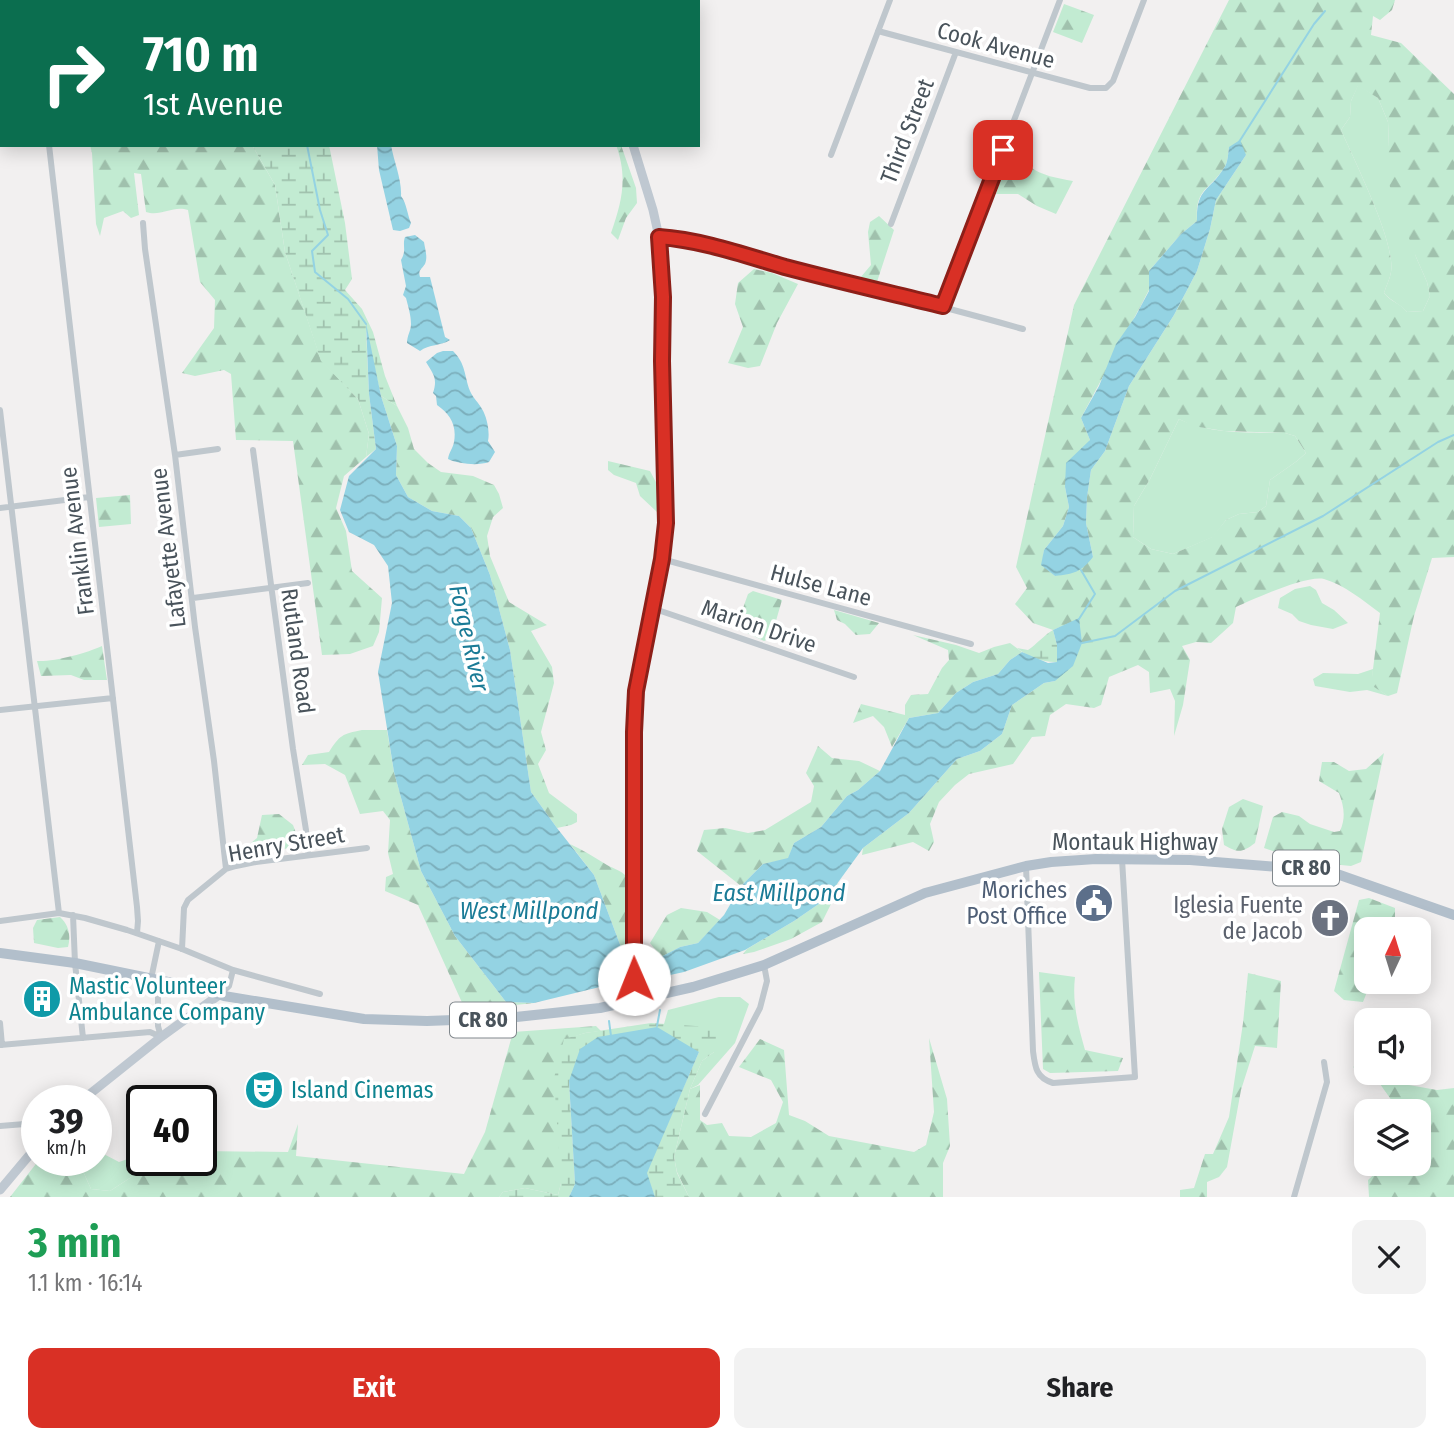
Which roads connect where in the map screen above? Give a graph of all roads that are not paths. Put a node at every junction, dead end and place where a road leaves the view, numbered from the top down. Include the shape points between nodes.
1 (890, 0) edge
2 (1060, 0) edge
3 (1144, 0) edge
4 (878, 31) junction
5 (957, 52) junction
6 (1033, 72) junction
7 (49, 147) edge
8 (634, 147) edge
9 (831, 155) dead end
10 (143, 223) dead end
11 (891, 224) dead end
12 (659, 237) junction
13 (943, 306) junction
14 (1023, 329) dead end
15 (0, 410) edge
16 (218, 449) dead end
17 (253, 450) dead end
18 (175, 454) junction
19 (89, 497) junction
20 (11, 507) junction
21 (0, 508) edge
22 (662, 559) junction
23 (308, 583) dead end
24 (272, 587) junction
25 (193, 598) junction
26 (652, 608) junction
27 (971, 643) dead end
28 (855, 677) dead end
29 (113, 698) junction
30 (35, 706) junction
31 (0, 710) edge
32 (367, 848) dead end
33 (308, 855) junction
34 (1122, 859) junction
35 (1026, 866) junction
36 (226, 869) junction
37 (59, 913) junction
38 (73, 915) junction
39 (1454, 915) edge
40 (0, 921) edge
41 (137, 933) junction
42 (159, 941) junction
43 (181, 949) junction
44 (0, 953) edge
45 (75, 963) junction
46 (764, 965) junction
47 (233, 970) junction
48 (154, 980) junction
49 (320, 994) dead end
50 (219, 995) junction
51 (635, 1000) junction
52 (0, 1023) edge
53 (161, 1037) junction
54 (83, 1038) junction
55 (1, 1045) edge
56 (1324, 1062) dead end
57 (101, 1085) edge
58 (705, 1114) dead end
59 (21, 1124) edge
60 (0, 1126) edge
61 (21, 1165) edge
62 (0, 1190) edge
63 (1294, 1197) edge

1 - 4 street
2 - 6 street
3 - 6 street, Cook Avenue via 1106,88
4 - 5 street, Cook Avenue
4 - 9 street
5 - 6 street, Cook Avenue
5 - 11 street, Third Street
6 - 13 street
7 - 19 street, Franklin Avenue
8 - 12 street
10 - 18 street, Lafayette Avenue
12 - 13 street via 705,244
12 - 22 street via 666,523
13 - 14 street
15 - 20 street
16 - 18 street
17 - 24 street, Rutland Road
18 - 25 street, Lafayette Avenue
19 - 20 street
19 - 29 street, Franklin Avenue
20 - 21 street
20 - 30 street
22 - 26 street
22 - 27 street, Hulse Lane
23 - 24 street
24 - 25 street
24 - 33 street, Rutland Road
25 - 36 street, Lafayette Avenue
26 - 28 street, Marion Drive
26 - 51 street via 636,691 634,732
29 - 30 street
29 - 41 street, Franklin Avenue
30 - 31 street
30 - 37 street
32 - 33 street, Henry Street
33 - 36 street, Henry Street
34 - 35 main road, Montauk Highway / CR 80
34 - 35 street via 1135,1077 1053,1083 1035,1070
34 - 39 main road, Montauk Highway / CR 80 via 1318,870
35 - 46 main road, Montauk Highway / CR 80 via 925,894
36 - 43 street, Henry Street via 188,900
37 - 38 street
37 - 40 street
38 - 41 street
38 - 45 street
41 - 42 street
42 - 43 street
42 - 48 street
43 - 47 street
44 - 45 main road, Montauk Highway / CR 80
45 - 48 main road, Montauk Highway / CR 80
45 - 54 street
46 - 51 main road, Montauk Highway / CR 80
46 - 58 street via 767,981 760,1008
47 - 49 street
47 - 50 street via 229,986
48 - 50 main road, Montauk Highway / CR 80
48 - 53 street
50 - 51 main road, Montauk Highway / CR 80 via 364,1019 427,1021 538,1016
50 - 53 street
52 - 55 street
53 - 54 street via 150,1032
53 - 57 street
54 - 55 street
56 - 63 street via 1327,1082
59 - 60 street
61 - 62 street

